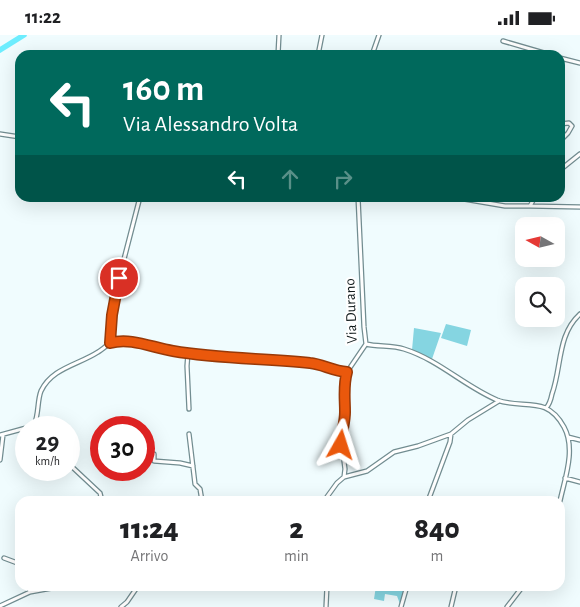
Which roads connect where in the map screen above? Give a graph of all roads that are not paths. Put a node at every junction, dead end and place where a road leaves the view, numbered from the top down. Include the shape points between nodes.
1 (279, 35) edge
2 (322, 35) edge
3 (379, 35) edge
4 (503, 41) dead end
5 (278, 50) edge
6 (319, 50) edge
7 (374, 50) edge
8 (534, 50) edge
9 (565, 58) edge
10 (580, 63) edge
11 (565, 123) edge
12 (0, 134) edge
13 (15, 136) edge
14 (565, 136) edge
15 (580, 153) edge
16 (565, 166) edge
17 (139, 202) edge
18 (358, 202) edge
19 (481, 202) edge
20 (532, 202) edge
21 (530, 206) junction
22 (580, 207) edge
23 (580, 314) edge
24 (110, 343) junction
25 (366, 345) junction
26 (188, 353) junction
27 (347, 372) junction
28 (500, 401) junction
29 (546, 408) junction
30 (189, 409) dead end
31 (37, 416) edge
32 (15, 431) edge
33 (189, 434) dead end
34 (451, 434) junction
35 (2, 435) edge
36 (567, 437) junction
37 (580, 441) edge
38 (0, 461) edge
39 (155, 461) edge
40 (193, 466) junction
41 (80, 474) edge
42 (344, 477) junction
43 (565, 478) junction
44 (580, 482) edge
45 (101, 496) edge
46 (201, 496) edge
47 (327, 496) edge
48 (430, 496) edge
49 (561, 496) edge
50 (4, 558) dead end
51 (15, 562) edge
52 (36, 591) edge
53 (135, 591) edge
54 (327, 591) edge
55 (406, 591) edge
56 (455, 591) edge
57 (519, 591) edge
58 (30, 592) joint
59 (0, 606) edge
60 (121, 607) edge
61 (326, 607) edge
62 (401, 607) edge
63 (451, 607) edge
64 (507, 607) edge

1 - 5 street
2 - 6 street
3 - 7 street
4 - 8 street
9 - 10 street
11 - 14 street via 572,126
12 - 13 street
15 - 16 street
17 - 24 street via 115,294
18 - 25 street, Via Durano
19 - 21 street
20 - 21 street
21 - 22 street
23 - 29 street via 564,337 554,388
24 - 26 street via 128,340
24 - 31 street via 49,379 40,393
25 - 27 street, Via Durano
25 - 28 street via 409,351 438,364 474,389
26 - 27 street via 313,363
26 - 30 street
27 - 42 street, Via Durano via 341,438
28 - 29 street
28 - 34 street
29 - 36 street via 558,418
32 - 35 street
33 - 40 street
34 - 42 street via 394,452 367,471
34 - 48 street
35 - 38 street
36 - 37 street
36 - 43 street via 569,451
39 - 40 street
40 - 46 street via 195,484
41 - 45 street
42 - 47 street
43 - 44 street
43 - 49 street
50 - 51 street
52 - 58 street
53 - 60 street
54 - 61 street
55 - 62 street
56 - 63 street
57 - 64 street
58 - 59 street

